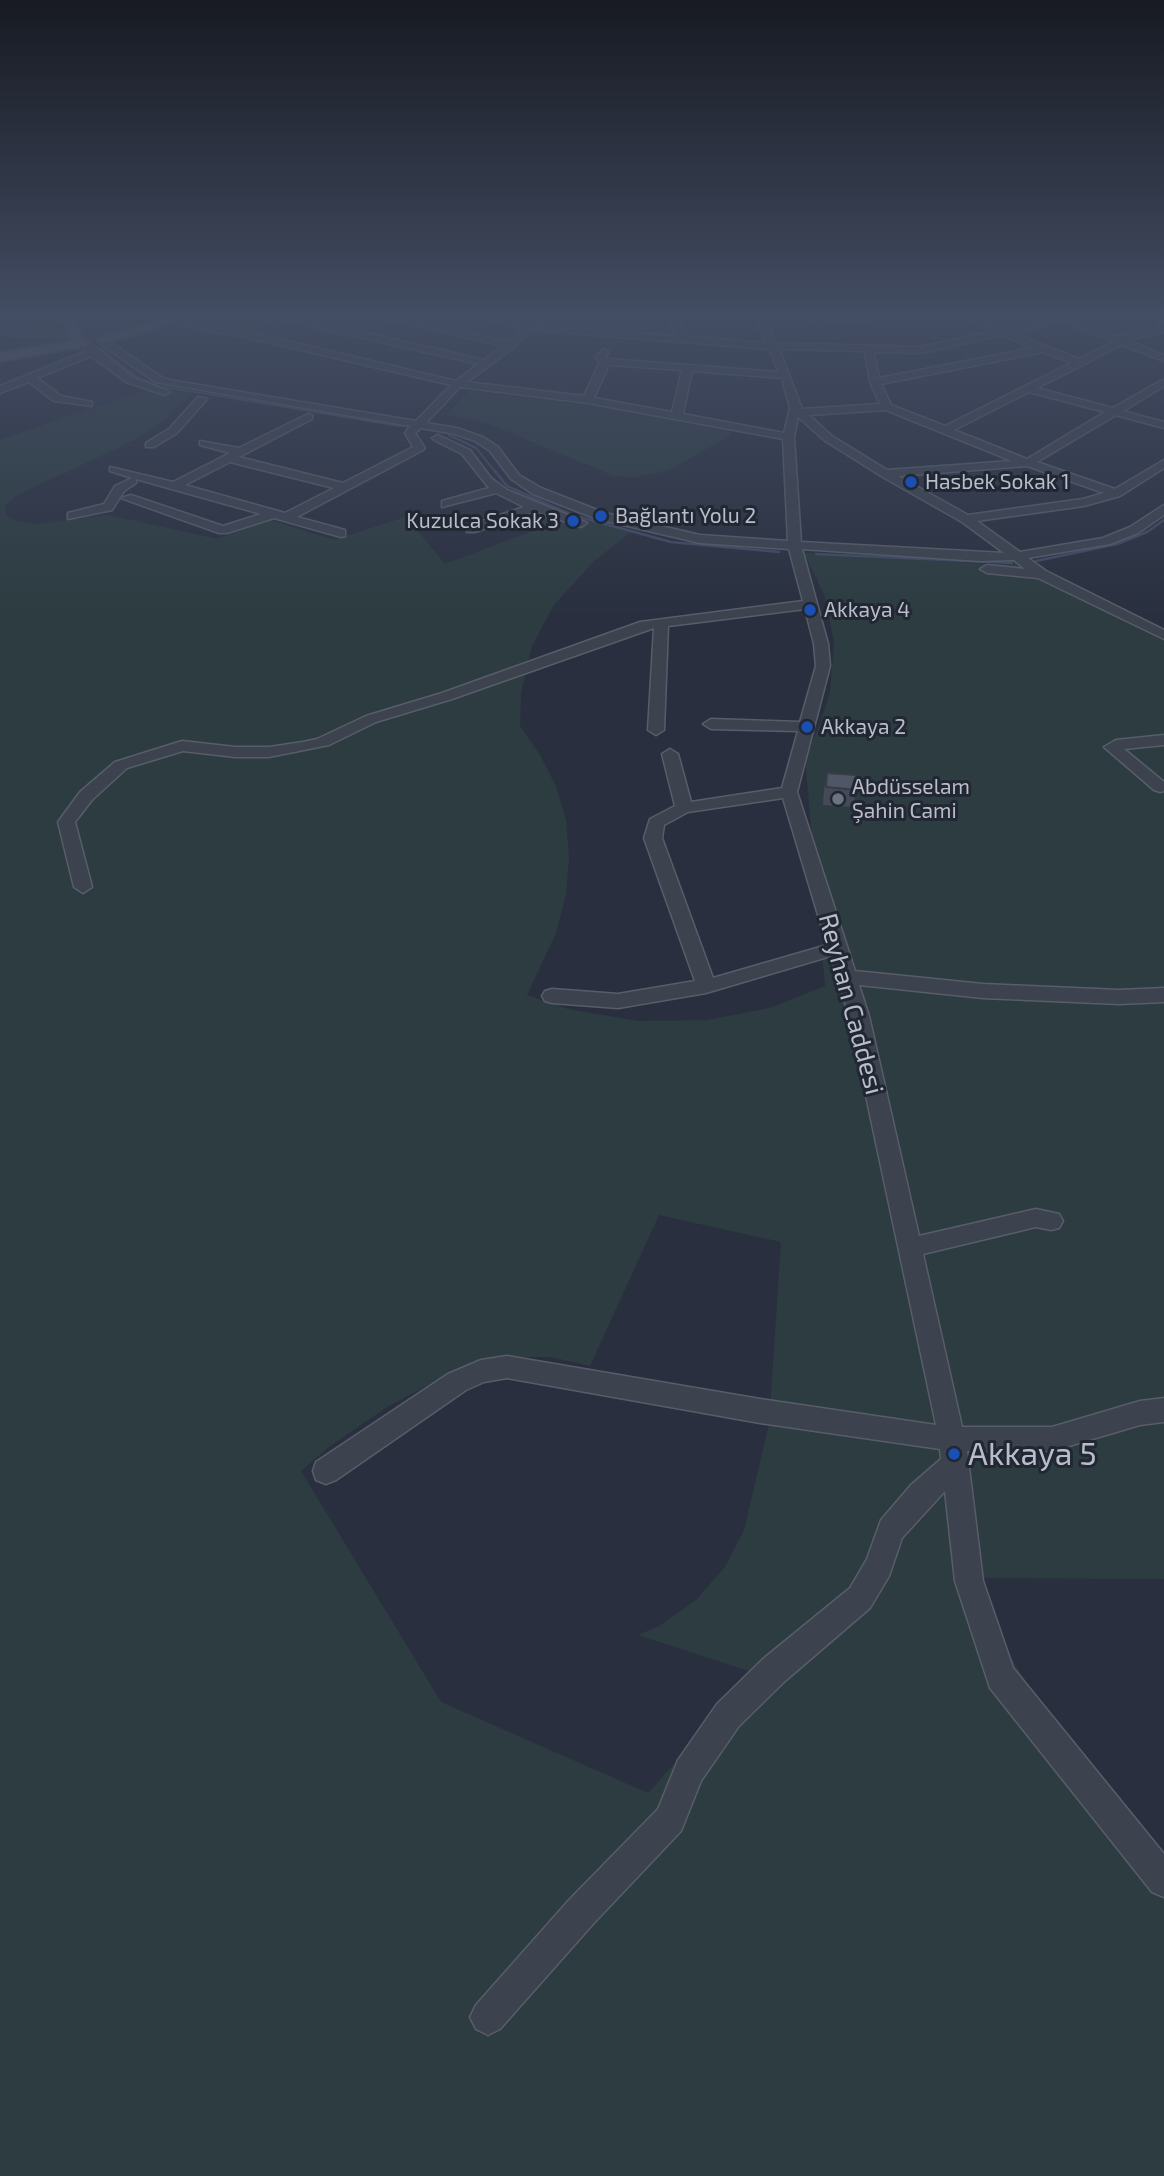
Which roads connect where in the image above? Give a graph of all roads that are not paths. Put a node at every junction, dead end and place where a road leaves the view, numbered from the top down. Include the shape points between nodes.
1 (188, 415) edge
2 (294, 415) edge
3 (342, 415) edge
4 (428, 415) edge
5 (669, 415) edge
6 (795, 415) edge
7 (802, 415) edge
8 (906, 415) edge
9 (977, 415) edge
10 (1112, 415) edge
11 (1125, 415) edge
12 (677, 416) joint
13 (309, 417) junction
14 (1164, 425) edge
15 (415, 428) junction
16 (945, 430) junction
17 (788, 437) junction
18 (204, 443) dead end
19 (150, 445) dead end
20 (240, 452) junction
21 (228, 458) junction
22 (1028, 463) junction
23 (1164, 463) edge
24 (114, 469) dead end
25 (886, 474) junction
26 (146, 478) junction
27 (174, 486) junction
28 (346, 487) junction
29 (497, 489) junction
30 (1116, 493) junction
31 (127, 498) dead end
32 (446, 504) dead end
33 (535, 508) junction
34 (1164, 509) edge
35 (283, 515) junction
36 (72, 516) dead end
37 (966, 519) junction
38 (471, 530) dead end
39 (341, 533) dead end
40 (623, 535) dead end
41 (680, 548) dead end
42 (796, 553) junction
43 (1020, 556) junction
44 (1041, 574) junction
45 (809, 604) junction
46 (1164, 615) edge
47 (1133, 621) junction
48 (661, 623) junction
49 (1164, 635) edge
50 (711, 724) dead end
51 (807, 727) junction
52 (656, 730) dead end
53 (1164, 740) edge
54 (670, 754) dead end
55 (1160, 788) dead end
56 (789, 792) junction
57 (684, 808) junction
58 (83, 887) dead end
59 (838, 947) junction
60 (847, 977) junction
61 (706, 986) junction
62 (1164, 995) edge
63 (552, 996) dead end
64 (1051, 1221) dead end
65 (909, 1248) junction
66 (1164, 1410) edge
67 (954, 1453) junction
68 (326, 1471) dead end
69 (1164, 1880) edge
70 (488, 2017) dead end

1 - 19 street
2 - 13 street
3 - 15 street
4 - 15 street
5 - 12 street
6 - 17 street
7 - 25 street via 828,438
8 - 16 street
9 - 16 street
10 - 22 street
11 - 14 street
12 - 17 street
13 - 15 street
13 - 20 street
15 - 28 street via 419,448
15 - 29 street via 462,448
15 - 42 street via 479,439 494,449 525,485 601,516 700,539
16 - 22 street
17 - 42 street
18 - 20 street
20 - 21 street
21 - 27 street
21 - 28 street
22 - 25 street
22 - 30 street
23 - 30 street
24 - 26 street
25 - 37 street
26 - 27 street
26 - 36 street via 122,486 108,507
27 - 35 street
28 - 35 street
29 - 32 street
29 - 33 street
30 - 37 street
31 - 35 street via 223,530
33 - 38 street
33 - 40 street
34 - 43 street via 1134,530 1106,541
35 - 39 street
37 - 43 street
41 - 42 street
42 - 43 street
42 - 44 street
42 - 45 street
43 - 44 street
44 - 47 street
45 - 48 street
45 - 51 street via 823,666
46 - 47 street
47 - 49 street
48 - 52 street
48 - 58 street via 371,719 324,742 269,752 182,746 121,765 86,796 66,822
50 - 51 street
51 - 56 street
53 - 55 street via 1112,747
54 - 57 street
56 - 57 street
56 - 59 street, Reyhan Caddesi
57 - 61 street via 656,823 653,838
59 - 60 street, Reyhan Caddesi
59 - 61 street
60 - 62 street via 983,991
60 - 65 street, Reyhan Caddesi
61 - 63 street via 618,1001
64 - 65 street via 1036,1218
65 - 67 street, Reyhan Caddesi
66 - 67 street via 1052,1439
67 - 68 street via 760,1411 507,1367 481,1371 457,1382
67 - 69 street, Reyhan Caddesi via 969,1581 1001,1677
67 - 70 street via 891,1530 879,1566 860,1598 728,1715 689,1771 670,1820

